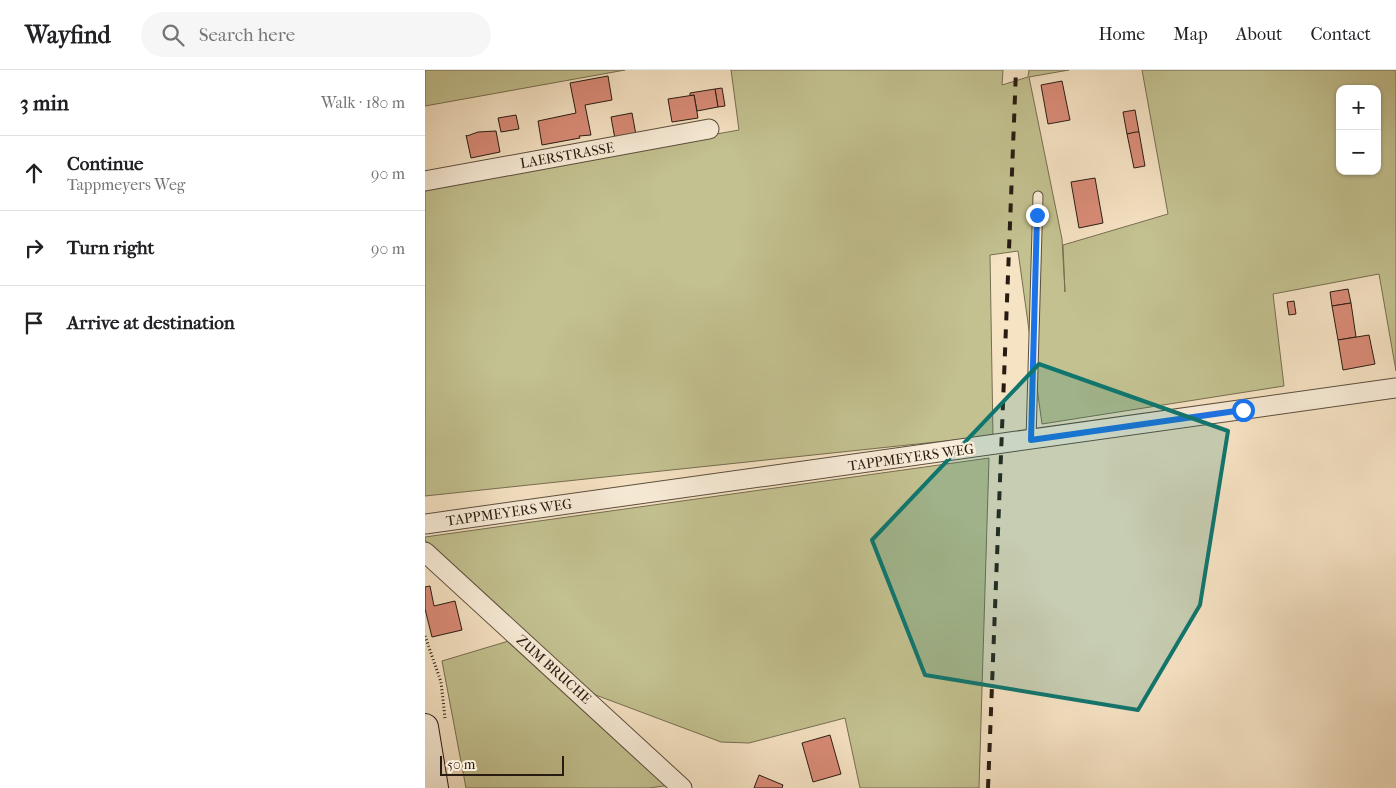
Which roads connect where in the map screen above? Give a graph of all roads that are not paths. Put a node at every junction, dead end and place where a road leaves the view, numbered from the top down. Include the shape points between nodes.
1 (709, 129) dead end
2 (425, 181) edge
3 (1038, 196) dead end
4 (1396, 388) edge
5 (1031, 440) junction
6 (425, 524) edge
7 (425, 552) edge
8 (435, 724) edge
9 (435, 788) edge
10 (682, 788) edge

1 - 2 street, LAERSTRASSE
3 - 5 lane
4 - 5 street, TAPPMEYERS WEG
5 - 6 street, TAPPMEYERS WEG
7 - 10 street, ZUM BRUCHE
8 - 9 main road

